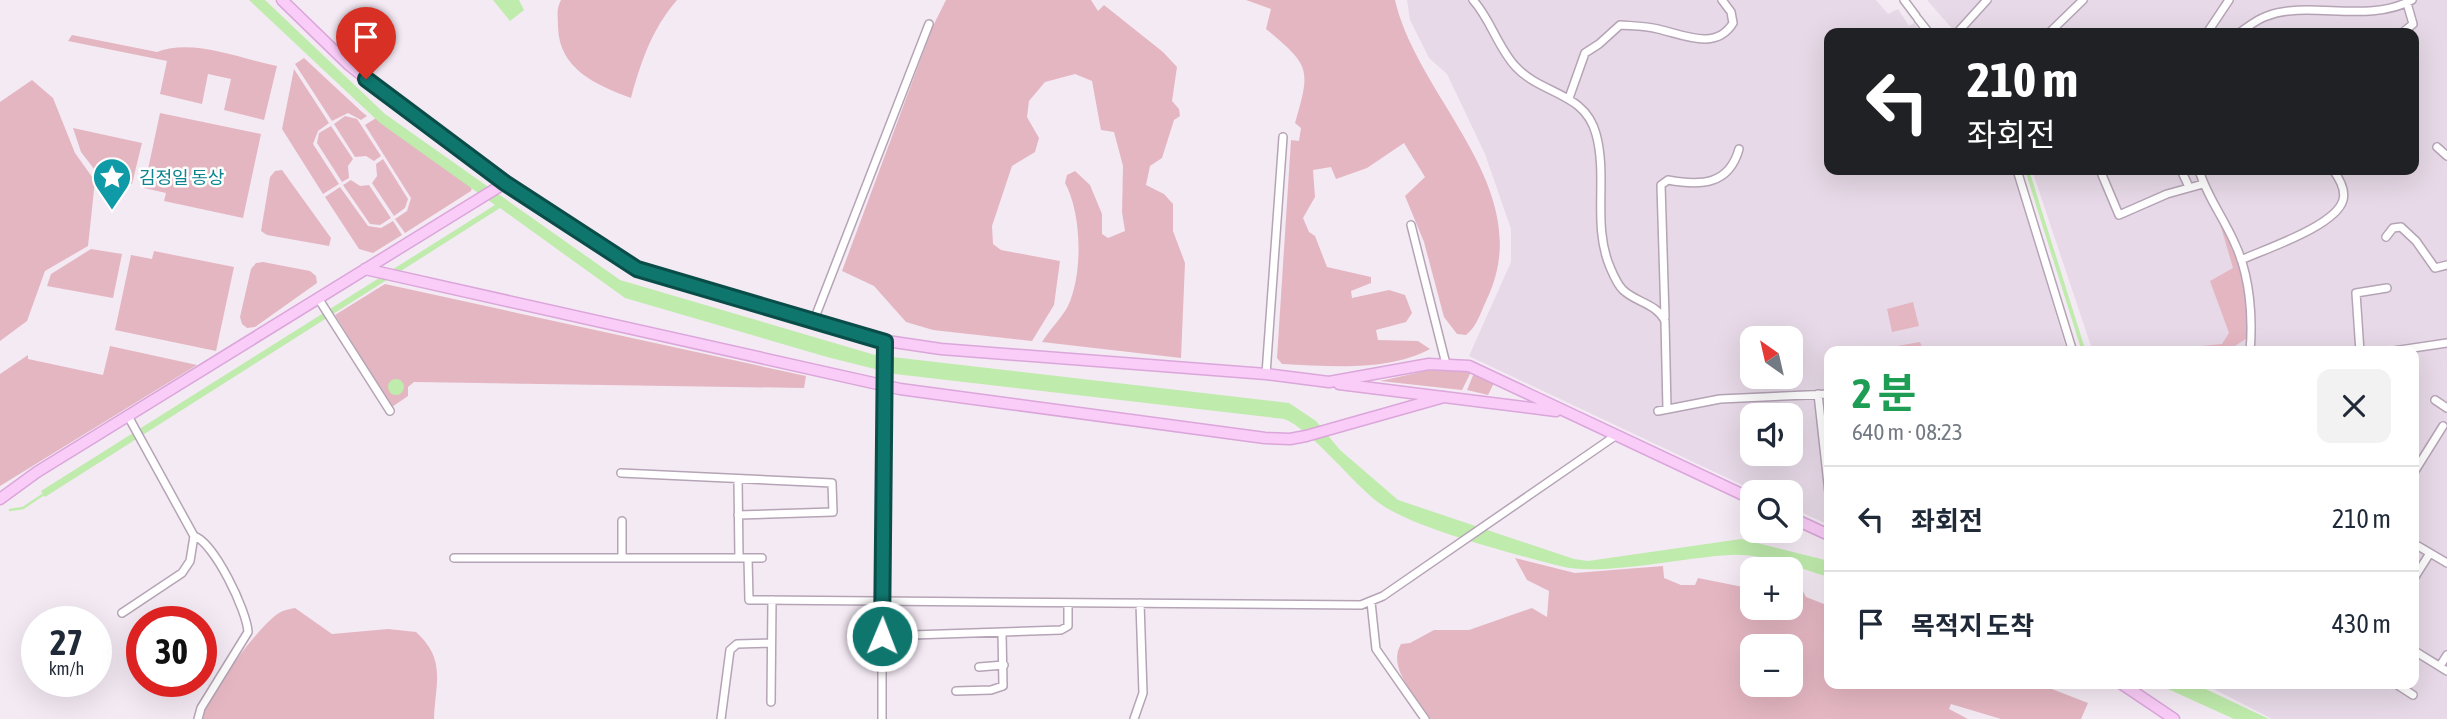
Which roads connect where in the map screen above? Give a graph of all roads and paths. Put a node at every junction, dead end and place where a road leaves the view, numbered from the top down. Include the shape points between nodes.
1 (282, 0) edge
2 (1473, 0) edge
3 (1722, 0) edge
4 (1904, 0) edge
5 (1987, 0) edge
6 (2083, 0) edge
7 (2229, 0) edge
8 (2409, 1) edge
9 (929, 24) dead end
10 (1925, 28) edge
11 (1962, 28) edge
12 (2054, 28) edge
13 (2210, 28) edge
14 (2246, 28) edge
15 (2408, 28) edge
16 (1569, 98) junction
17 (1283, 137) dead end
18 (2437, 147) dead end
19 (1739, 149) dead end
20 (2447, 156) edge
21 (2019, 175) edge
22 (2102, 175) edge
23 (2183, 175) edge
24 (2200, 175) edge
25 (2337, 175) edge
26 (505, 183) junction
27 (2203, 184) junction
28 (2189, 187) junction
29 (1411, 225) dead end
30 (2385, 236) dead end
31 (2241, 260) junction
32 (2447, 265) edge
33 (365, 269) junction
34 (2387, 288) dead end
35 (318, 298) junction
36 (814, 320) junction
37 (1665, 321) junction
38 (2447, 343) edge
39 (2071, 346) edge
40 (2251, 346) edge
41 (2360, 346) edge
42 (885, 347) junction
43 (2419, 347) edge
44 (1446, 364) junction
45 (1266, 374) junction
46 (883, 380) junction
47 (1329, 382) junction
48 (1818, 394) junction
49 (1824, 394) edge
50 (1444, 397) junction
51 (2435, 400) dead end
52 (2447, 408) edge
53 (390, 411) dead end
54 (1564, 412) junction
55 (128, 416) junction
56 (2443, 426) dead end
57 (1615, 436) junction
58 (1824, 448) edge
59 (2419, 464) edge
60 (621, 473) dead end
61 (738, 479) junction
62 (1740, 493) edge
63 (0, 499) edge
64 (738, 515) junction
65 (622, 521) dead end
66 (1803, 523) edge
67 (1824, 533) edge
68 (194, 536) junction
69 (2419, 546) edge
70 (2430, 553) junction
71 (454, 558) dead end
72 (622, 558) junction
73 (743, 558) junction
74 (762, 558) dead end
75 (2447, 563) edge
76 (2419, 570) edge
77 (772, 600) junction
78 (882, 601) junction
79 (1371, 602) junction
80 (1068, 603) junction
81 (1140, 603) junction
82 (122, 613) dead end
83 (1002, 633) junction
84 (882, 636) junction
85 (771, 643) junction
86 (2419, 654) edge
87 (2447, 655) edge
88 (1004, 665) junction
89 (979, 667) dead end
90 (2443, 669) edge
91 (2129, 689) edge
92 (2404, 689) edge
93 (956, 691) dead end
94 (2413, 695) dead end
95 (771, 702) dead end
96 (198, 719) edge
97 (721, 719) edge
98 (881, 719) edge
99 (1134, 719) edge
100 (1425, 719) edge
101 (2174, 719) edge

1 - 26 main road via 358,72
2 - 16 street via 1517,68 1535,83
3 - 16 street via 1733,23 1717,38 1706,40 1620,24 1585,53
4 - 10 street
5 - 11 street
6 - 12 street
7 - 13 street
8 - 14 street via 2345,12 2276,13
8 - 15 street via 2413,24
9 - 36 street
16 - 37 street via 1584,111 1597,136 1601,230 1610,266 1623,290 1652,306
17 - 45 street
18 - 20 street
19 - 37 street via 1734,166 1724,175 1700,182 1668,180 1661,185
21 - 39 street
22 - 28 street via 2119,215
23 - 28 street
24 - 27 street
25 - 31 street via 2343,202 2336,211 2307,230
26 - 33 main road
26 - 36 main road via 637,269
27 - 28 street
27 - 31 street
29 - 44 street
30 - 32 street via 2400,227 2435,268
31 - 40 street
33 - 35 main road
33 - 46 main road
34 - 41 street via 2356,293
35 - 53 street
35 - 55 main road
36 - 42 main road
37 - 48 street via 1663,410 1720,399
38 - 43 street
42 - 45 main road
42 - 46 street
44 - 47 main road
44 - 54 main road via 1469,366
45 - 47 main road
46 - 50 main road via 1290,439
46 - 78 street
47 - 50 main road
48 - 49 street
48 - 58 street
50 - 54 main road
51 - 52 street
54 - 57 main road
55 - 63 main road
55 - 68 street
56 - 59 street
57 - 62 main road
57 - 79 street
60 - 61 street
61 - 64 street
61 - 64 street via 832,483 833,512
64 - 73 street
65 - 72 street
66 - 67 main road
68 - 82 street via 183,573
68 - 96 street via 205,542 243,605 248,632
69 - 70 street
70 - 75 street
70 - 76 street
71 - 72 street
72 - 73 street
73 - 74 street
73 - 77 street via 749,600
77 - 78 street
77 - 85 street
78 - 80 street
78 - 84 street
79 - 81 street
79 - 100 street via 1376,649
80 - 81 street
80 - 83 street via 1068,626 1061,630
81 - 99 street via 1143,693
83 - 84 street
83 - 88 street
84 - 98 street
85 - 95 street
85 - 97 street via 737,644 730,650
86 - 90 street
87 - 90 street
88 - 89 street
88 - 93 street via 1005,682 998,688
91 - 101 main road
92 - 94 street

